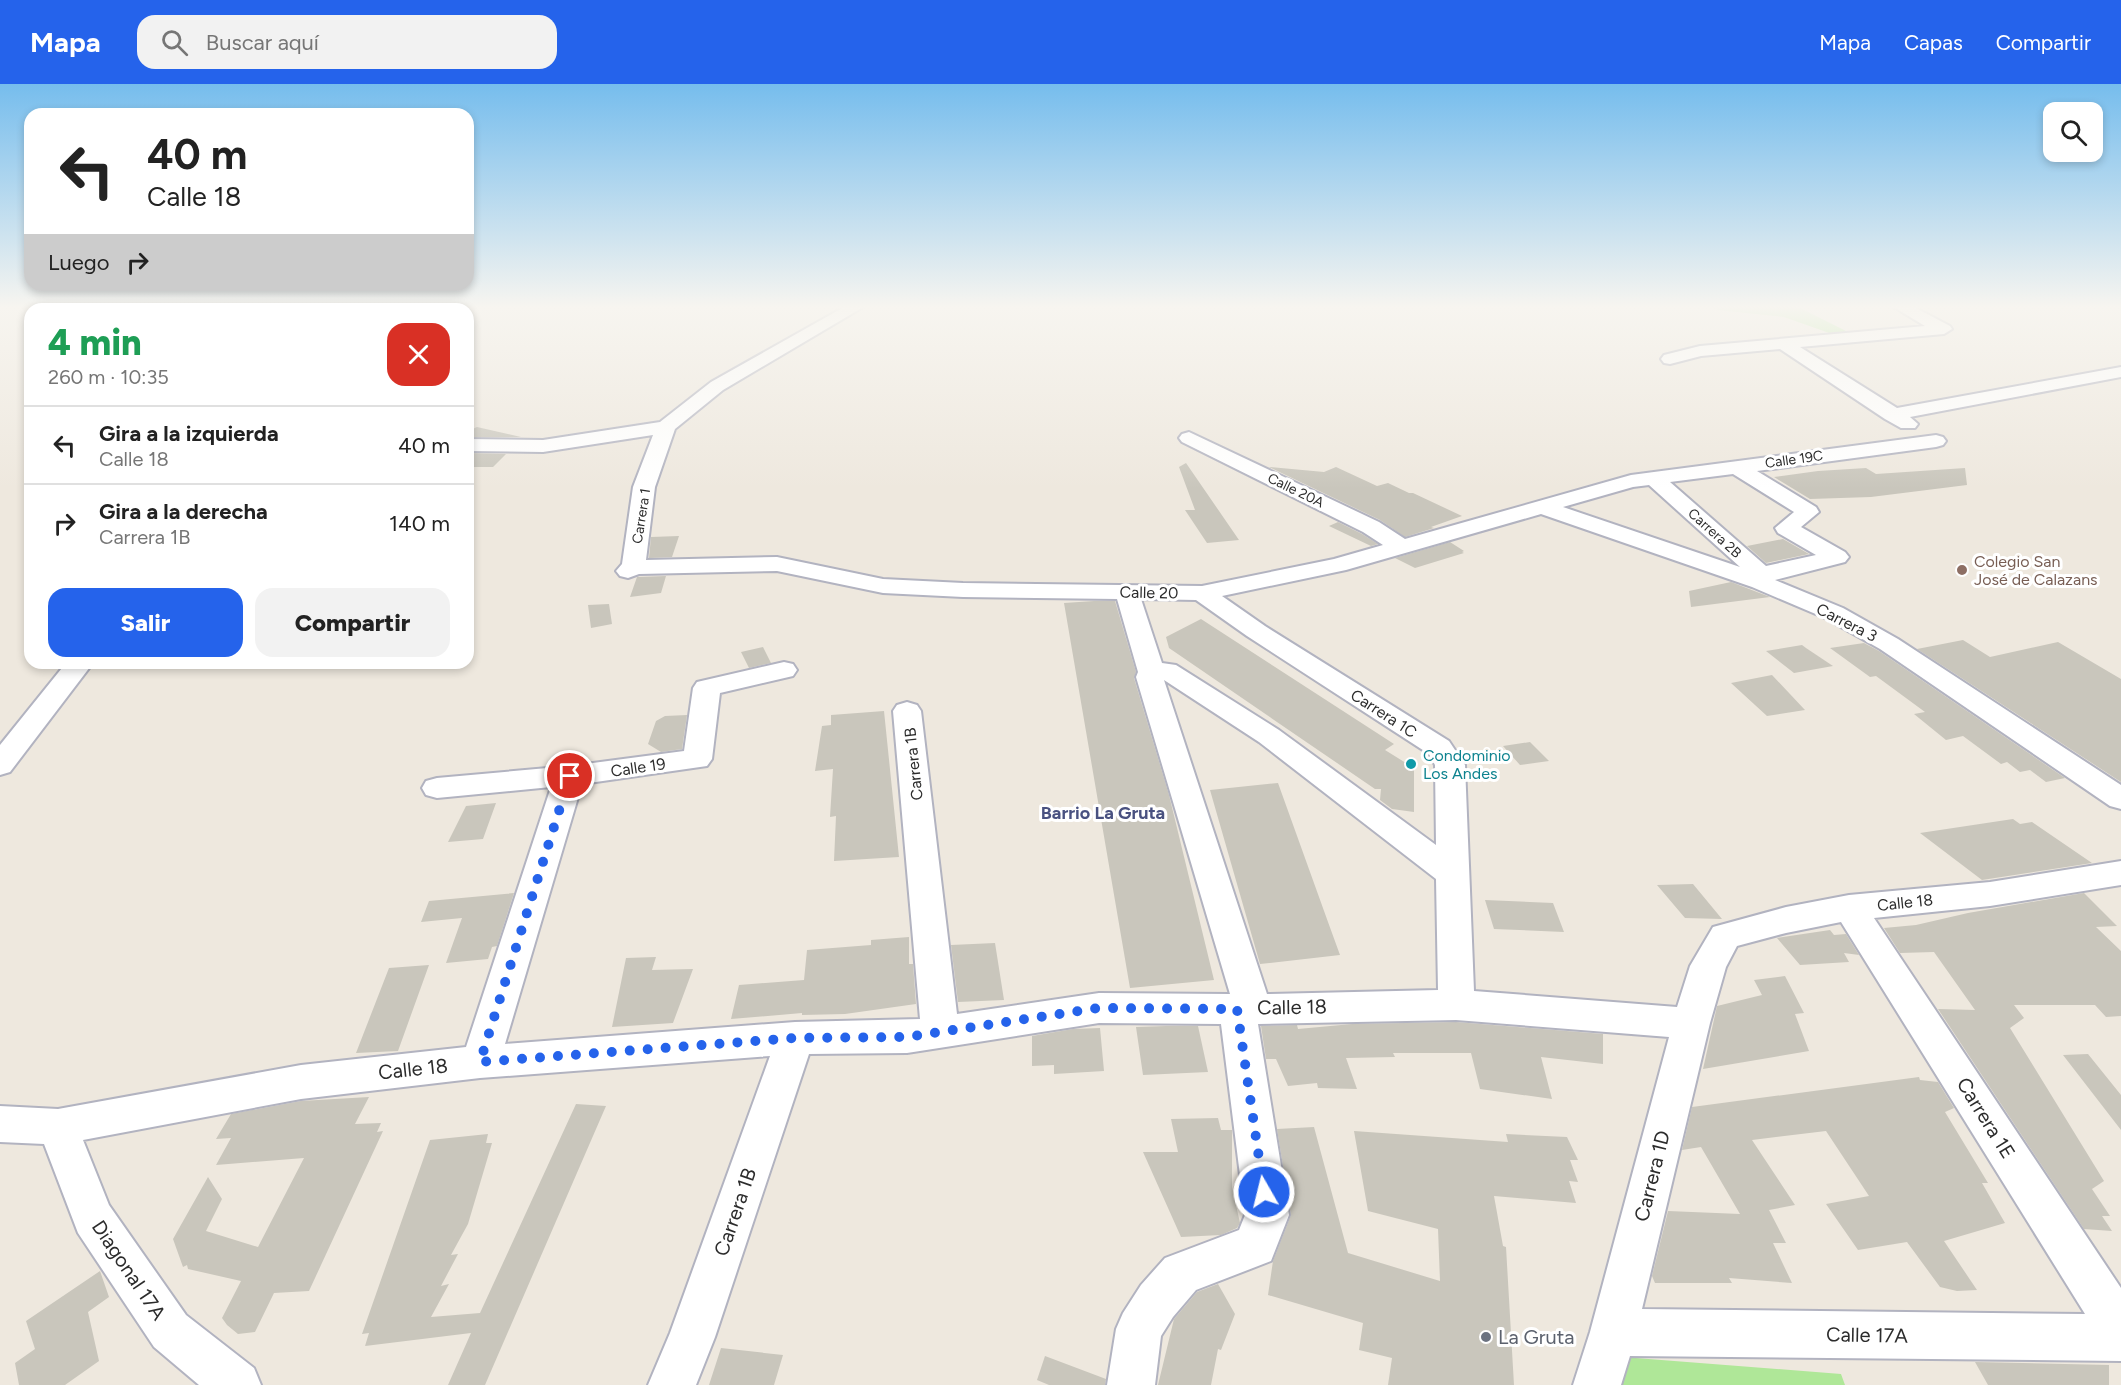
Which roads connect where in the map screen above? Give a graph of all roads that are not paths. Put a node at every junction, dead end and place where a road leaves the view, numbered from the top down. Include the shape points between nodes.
1 (751, 367) edge
2 (1818, 367) edge
3 (2121, 372) edge
4 (1892, 415) junction
5 (666, 427) junction
6 (1189, 438) dead end
7 (474, 445) edge
8 (1737, 467) junction
9 (1652, 477) junction
10 (1542, 507) junction
11 (1402, 547) junction
12 (631, 569) joint
13 (1769, 582) junction
14 (1127, 592) junction
15 (1202, 593) junction
16 (75, 669) edge
17 (784, 670) dead end
18 (1151, 672) junction
19 (907, 711) dead end
20 (0, 765) edge
21 (570, 776) junction
22 (436, 788) dead end
23 (2121, 799) edge
24 (1453, 874) junction
25 (2115, 882) edge
26 (1849, 908) junction
27 (1708, 966) joint
28 (1456, 1005) junction
29 (1245, 1009) junction
30 (1691, 1023) junction
31 (940, 1032) junction
32 (795, 1038) junction
33 (480, 1062) junction
34 (0, 1124) edge
35 (58, 1127) junction
36 (2121, 1329) edge
37 (1613, 1332) junction
38 (2121, 1338) edge
39 (237, 1385) edge
40 (672, 1385) edge
41 (1131, 1385) edge
42 (1597, 1385) edge

1 - 5 street via 717,386
2 - 4 street
3 - 4 street
4 - 8 street, Calle 19C via 1936,441
5 - 7 street via 543,446
5 - 12 street, Carrera 1 via 644,487
6 - 11 street, Calle 20A via 1371,527
8 - 9 street, Calle 19C
8 - 13 street via 1808,512 1786,528 1837,557
9 - 10 street, Calle 20
9 - 13 street, Carrera 2B
10 - 11 street, Calle 20
10 - 13 street, Carrera 3
11 - 15 street, Calle 20 via 1338,566
12 - 14 street, Calle 20 via 777,564 883,586
13 - 23 street, Carrera 3 via 1889,644
14 - 15 street, Calle 20
14 - 18 street
15 - 24 street, Carrera 1C via 1439,748 1450,765
16 - 20 street
17 - 21 street, Calle 19 via 708,688 697,759
18 - 24 street via 1167,671 1269,736
18 - 29 street via 1149,677
19 - 31 street, Carrera 1B
21 - 22 street, Calle 19
21 - 33 street
24 - 28 street, Carrera 1C
25 - 26 street, Calle 18
26 - 27 street, Calle 18 via 1725,936
26 - 36 street, Carrera 1E
27 - 30 street, Carrera 1D
28 - 29 street, Calle 18
28 - 30 street, Calle 18
29 - 31 street, Calle 18 via 1099,1008
29 - 41 street via 1267,1215 1255,1246 1181,1274 1157,1301 1139,1329
30 - 37 street, Carrera 1D
31 - 32 street, Calle 18 via 907,1037
32 - 33 street, Calle 18
32 - 40 street, Carrera 1B
33 - 35 street, Calle 18 via 301,1082
34 - 35 street, Calle 18
35 - 39 street, Diagonal 17A via 93,1218 170,1331
37 - 38 street, Calle 17A
37 - 42 street, Carrera 1D

